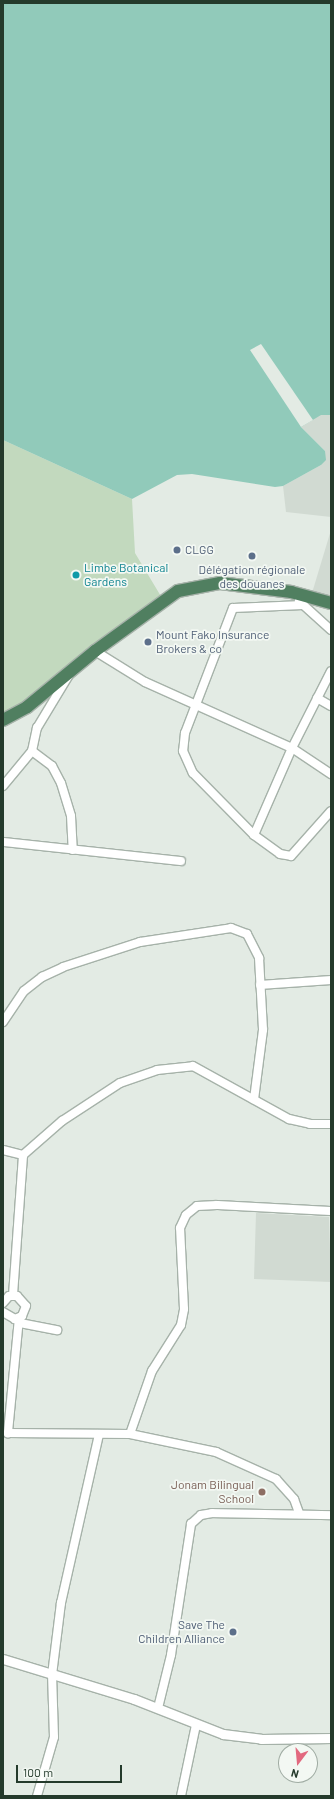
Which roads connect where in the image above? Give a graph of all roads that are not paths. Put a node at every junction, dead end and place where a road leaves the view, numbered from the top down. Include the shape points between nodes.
1 (291, 592) junction
2 (331, 603) edge
3 (303, 605) junction
4 (331, 630) edge
5 (95, 651) junction
6 (331, 671) edge
7 (69, 675) junction
8 (317, 698) junction
9 (331, 706) edge
10 (197, 707) junction
11 (3, 720) edge
12 (292, 748) junction
13 (32, 751) junction
14 (331, 774) edge
15 (3, 786) edge
16 (331, 811) edge
17 (254, 835) junction
18 (3, 842) edge
19 (73, 850) junction
20 (181, 861) dead end
21 (331, 980) edge
22 (260, 985) junction
23 (3, 1022) edge
24 (254, 1098) junction
25 (331, 1124) edge
26 (3, 1150) edge
27 (23, 1155) junction
28 (331, 1211) edge
29 (13, 1295) junction
30 (3, 1303) edge
31 (3, 1312) edge
32 (19, 1321) junction
33 (57, 1330) dead end
34 (5, 1432) edge
35 (99, 1434) junction
36 (130, 1434) junction
37 (299, 1513) junction
38 (331, 1515) edge
39 (3, 1659) edge
40 (52, 1675) junction
41 (158, 1708) junction
42 (196, 1725) junction
43 (331, 1738) edge
44 (37, 1796) edge
45 (181, 1796) edge

1 - 2 highway
1 - 3 street
1 - 5 highway via 220,583 178,591
3 - 4 street
3 - 10 street via 233,608
5 - 7 highway
5 - 10 street via 145,682
6 - 8 street
7 - 11 highway via 27,708
7 - 13 street via 37,728
8 - 9 street
8 - 12 street
10 - 12 street
10 - 17 street via 185,733 183,751 193,773
12 - 14 street
12 - 17 street
13 - 15 street
13 - 19 street via 52,766 61,783 71,816
16 - 17 street via 291,856 280,854
18 - 19 street
19 - 20 street
21 - 22 street
22 - 23 street via 255,943 246,934 231,928 216,929 140,942 63,967 42,977 24,991
22 - 24 street via 263,1030
24 - 25 street via 301,1123
24 - 27 street via 193,1066 156,1070 101,1095 62,1121
26 - 27 street
27 - 29 street
28 - 36 street via 217,1205 197,1206 186,1215 180,1228 184,1309 181,1325 152,1371
29 - 30 street
29 - 32 street via 25,1302 24,1313
31 - 32 street
32 - 33 street
32 - 34 street
34 - 35 street
35 - 36 street
35 - 40 street via 61,1602
36 - 37 street via 190,1445 240,1460 276,1479 294,1499
37 - 38 street
37 - 41 street via 212,1513 201,1515 191,1524 171,1655
39 - 40 street
40 - 41 street
40 - 44 street via 54,1737
41 - 42 street
42 - 43 street via 262,1739
42 - 45 street

